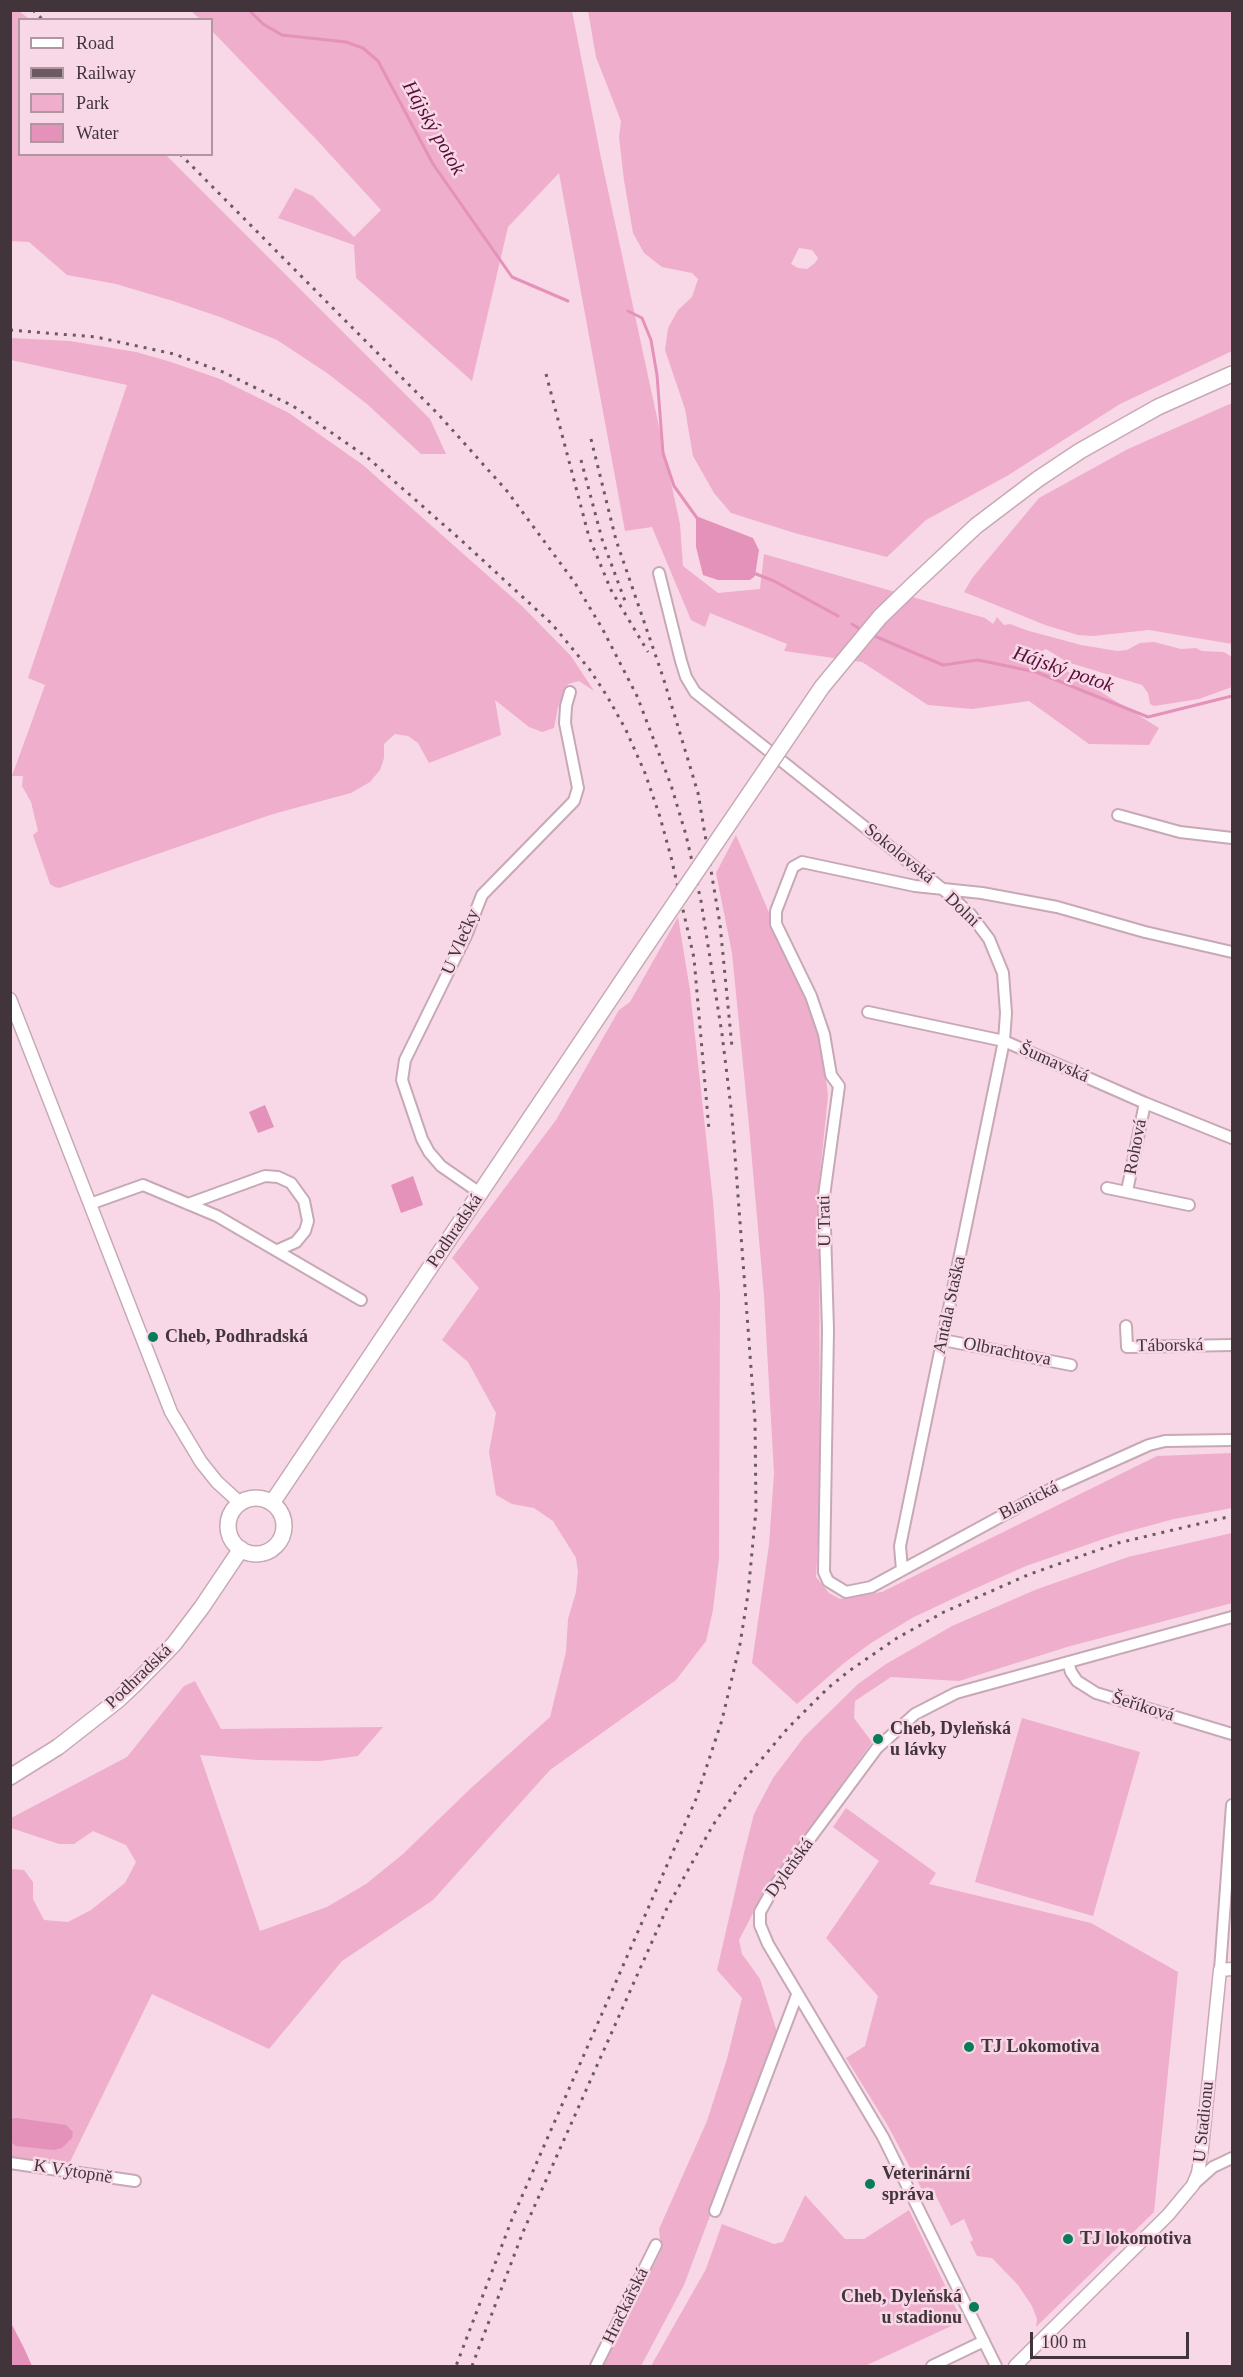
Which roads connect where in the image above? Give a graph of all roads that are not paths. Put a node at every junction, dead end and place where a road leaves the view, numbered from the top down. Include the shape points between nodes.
1 (1233, 374) edge
2 (658, 573) dead end
3 (570, 692) dead end
4 (1118, 815) dead end
5 (1233, 838) edge
6 (793, 867) joint
7 (945, 891) junction
8 (1233, 952) edge
9 (10, 999) edge
10 (868, 1012) dead end
11 (1004, 1041) junction
12 (1145, 1103) junction
13 (1233, 1138) edge
14 (1107, 1188) dead end
15 (1127, 1191) junction
16 (480, 1193) junction
17 (90, 1204) junction
18 (188, 1204) junction
19 (1189, 1205) dead end
20 (278, 1250) junction
21 (362, 1300) dead end
22 (1126, 1326) dead end
23 (943, 1340) junction
24 (1233, 1345) edge
25 (1071, 1365) dead end
26 (1233, 1440) edge
27 (240, 1503) junction
28 (272, 1503) junction
29 (241, 1550) junction
30 (902, 1570) junction
31 (836, 1588) joint
32 (1233, 1617) edge
33 (1068, 1662) junction
34 (1233, 1734) edge
35 (10, 1777) edge
36 (1233, 1805) edge
37 (1226, 1970) edge
38 (796, 1995) junction
39 (1233, 2158) edge
40 (10, 2163) edge
41 (135, 2181) dead end
42 (1193, 2185) junction
43 (715, 2211) dead end
44 (656, 2245) dead end
45 (984, 2341) junction
46 (945, 2364) edge
47 (596, 2367) edge
48 (932, 2367) edge
49 (996, 2367) edge
50 (1015, 2367) edge

1 - 16 main road, Podhradská, bridge via 1158,407 1038,479 976,526 865,634 822,687
2 - 7 street, Sokolovská via 686,677 695,692
3 - 16 street, U Vlečky via 566,723 578,788 574,801 482,895 405,1060 402,1080 429,1152 441,1166
4 - 5 street via 1180,832
6 - 7 street, Dolní via 802,862
6 - 31 street, U Trati via 776,911 776,924 811,996 824,1034 831,1075 839,1086 824,1196 828,1330 824,1572
7 - 8 street, Sokolovská via 982,893 1057,908
7 - 11 street, Dolní via 971,915 997,955 1006,993
9 - 17 street
10 - 11 street, Šumavská
11 - 12 street, Šumavská
11 - 23 street, Antala Staška
12 - 13 street, Šumavská
12 - 15 street, Rohová
14 - 15 street, Rohová
15 - 19 street, Rohová
16 - 28 main road, Podhradská
17 - 18 street via 143,1185
17 - 27 street via 171,1413 201,1462
18 - 20 street
18 - 20 street via 265,1176 291,1183 304,1201 308,1221 296,1242
20 - 21 street
22 - 24 street, Táborská via 1127,1347
23 - 25 street, Olbrachtova
23 - 30 street, Antala Staška via 900,1546
26 - 30 street, Blanická via 1165,1441 1149,1445 1053,1488
27 - 28 main road via 256,1498
27 - 29 main road via 228,1524 230,1536
28 - 29 main road via 284,1522 284,1533 278,1543 264,1553
29 - 35 main road, Podhradská via 174,1644 137,1682 58,1747
30 - 31 street, Blanická via 858,1591
32 - 33 street, Dyleňská
33 - 34 street, Šeříková via 1077,1681 1096,1693
33 - 38 street, Dyleňská via 946,1698 915,1714 877,1748 774,1887 760,1912 764,1935
36 - 37 street, U Stadionu
37 - 42 street, U Stadionu via 1198,2173
38 - 43 street
38 - 45 street, Dyleňská via 884,2137
39 - 42 street via 1213,2167
40 - 41 street, K Výtopně
42 - 50 street, U Stadionu via 1168,2215
44 - 47 street, Hračkářská
45 - 46 street
45 - 49 street, Dyleňská
46 - 48 street

